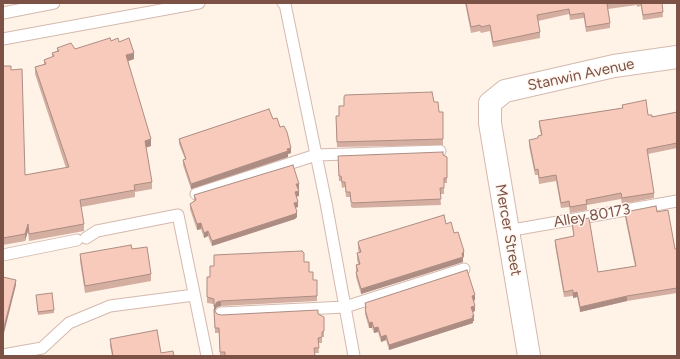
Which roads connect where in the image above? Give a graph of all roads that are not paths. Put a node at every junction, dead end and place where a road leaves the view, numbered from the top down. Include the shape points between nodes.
1 (54, 3) edge
2 (199, 3) edge
3 (283, 3) edge
4 (3, 13) edge
5 (3, 39) edge
6 (677, 57) edge
7 (490, 103) joint
8 (440, 152) edge
9 (316, 155) junction
10 (196, 194) edge
11 (677, 201) edge
12 (507, 231) junction
13 (3, 255) edge
14 (464, 269) edge
15 (194, 295) junction
16 (345, 307) junction
17 (221, 313) edge
18 (3, 355) edge
19 (207, 356) edge
20 (354, 356) edge
21 (529, 356) edge

1 - 4 lane
2 - 5 lane
3 - 9 lane
6 - 7 street, Stanwin Avenue via 614,66 505,91
7 - 12 street, Mercer Street via 490,123
8 - 9 lane
9 - 10 lane
9 - 16 lane
11 - 12 lane, Alley 80173
12 - 21 street, Mercer Street
13 - 15 lane via 81,239 97,231 178,216
14 - 16 lane
15 - 18 lane via 110,306 69,323 42,348
15 - 19 lane
16 - 17 lane
16 - 20 lane

